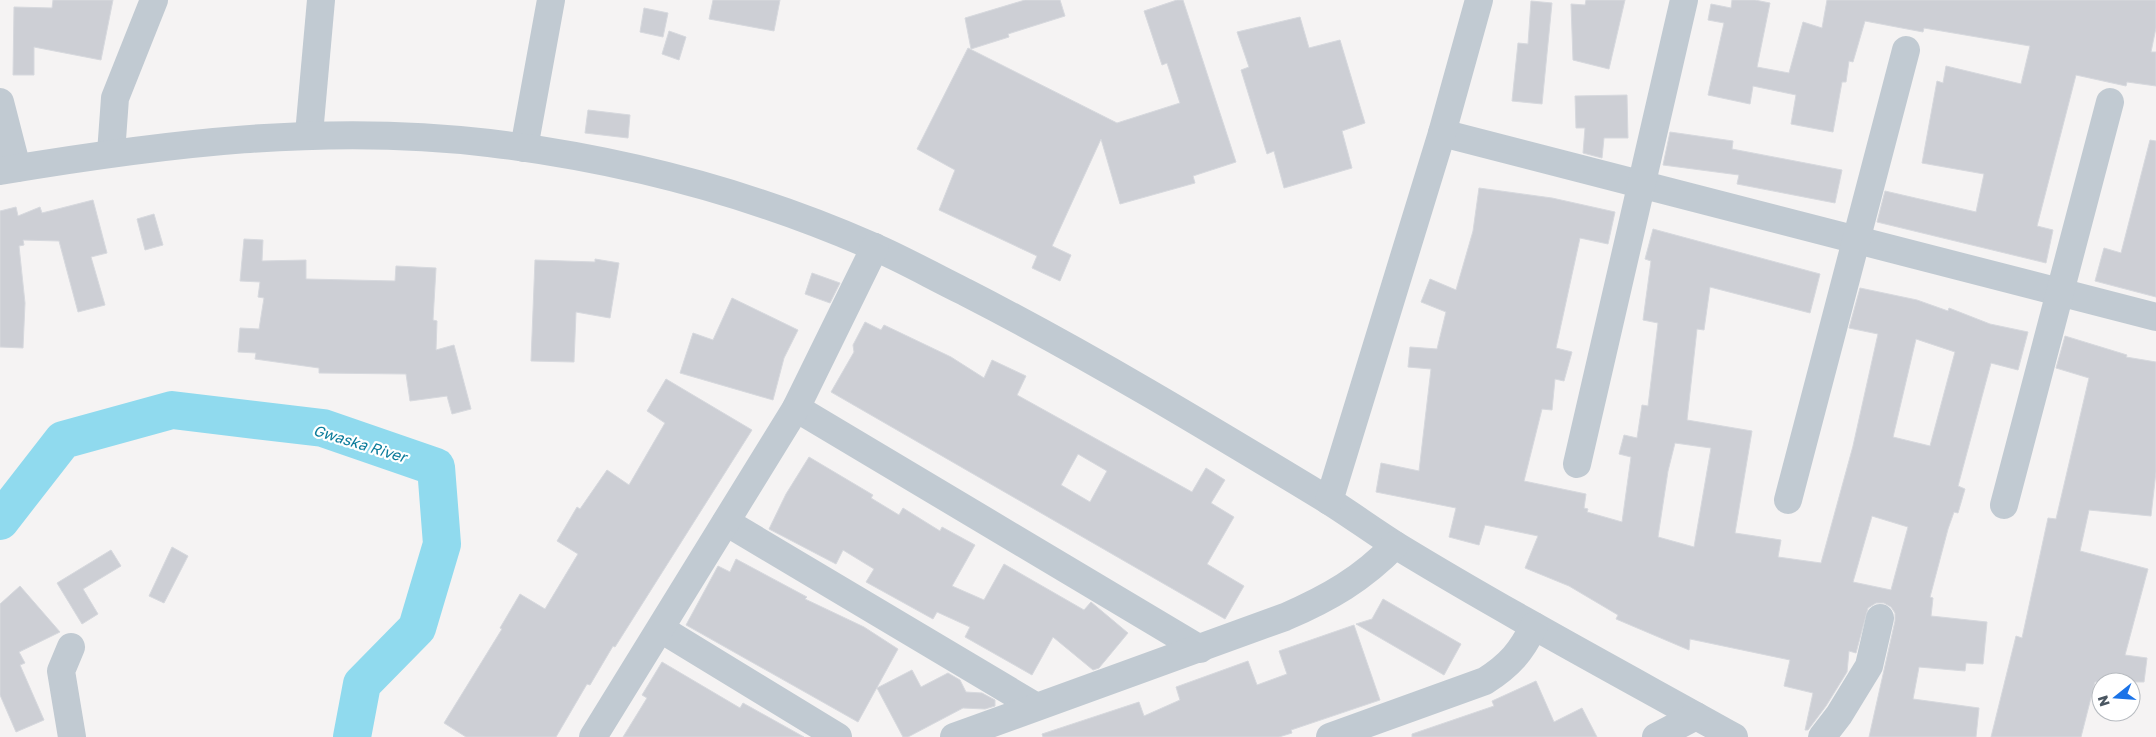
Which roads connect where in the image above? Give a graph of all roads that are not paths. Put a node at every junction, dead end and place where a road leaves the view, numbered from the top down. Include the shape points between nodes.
1 (154, 0) edge
2 (320, 0) edge
3 (551, 0) edge
4 (1479, 0) edge
5 (1684, 0) edge
6 (1906, 50) dead end
7 (0, 102) edge
8 (2110, 102) dead end
9 (1442, 133) junction
10 (309, 134) junction
11 (524, 148) junction
12 (111, 153) junction
13 (8, 169) edge
14 (1641, 184) junction
15 (1857, 241) junction
16 (875, 247) junction
17 (2061, 292) junction
18 (2156, 317) edge
19 (796, 408) junction
20 (1577, 464) dead end
21 (1788, 500) dead end
22 (1328, 501) junction
23 (2004, 505) dead end
24 (726, 522) junction
25 (1396, 545) junction
26 (1880, 618) dead end
27 (1534, 626) junction
28 (660, 629) junction
29 (71, 647) dead end
30 (1200, 649) junction
31 (1035, 706) junction
32 (1696, 716) junction
33 (72, 737) edge
34 (593, 737) edge
35 (838, 737) edge
36 (954, 737) edge
37 (1330, 737) edge
38 (1656, 737) edge
39 (1734, 737) edge
40 (1822, 737) edge

1 - 12 street via 115,98
2 - 10 street
3 - 11 street
4 - 9 street
5 - 14 street
6 - 15 street
7 - 13 street
8 - 17 street
9 - 14 street
9 - 22 street
10 - 11 street via 407,136
10 - 12 street
11 - 16 street via 586,159 732,194 794,214
12 - 13 street
14 - 15 street
14 - 20 street
15 - 17 street
15 - 21 street
16 - 19 street
16 - 22 street via 1035,328
17 - 18 street
17 - 23 street
19 - 24 street
19 - 30 street
22 - 25 street
24 - 28 street
24 - 31 street
25 - 27 street
25 - 30 street via 1380,561 1328,598
26 - 40 street via 1869,666
27 - 32 street
27 - 37 street via 1516,656 1504,669 1485,681
28 - 34 street
28 - 35 street
29 - 33 street via 61,671
30 - 31 street
31 - 36 street
32 - 38 street
32 - 39 street

